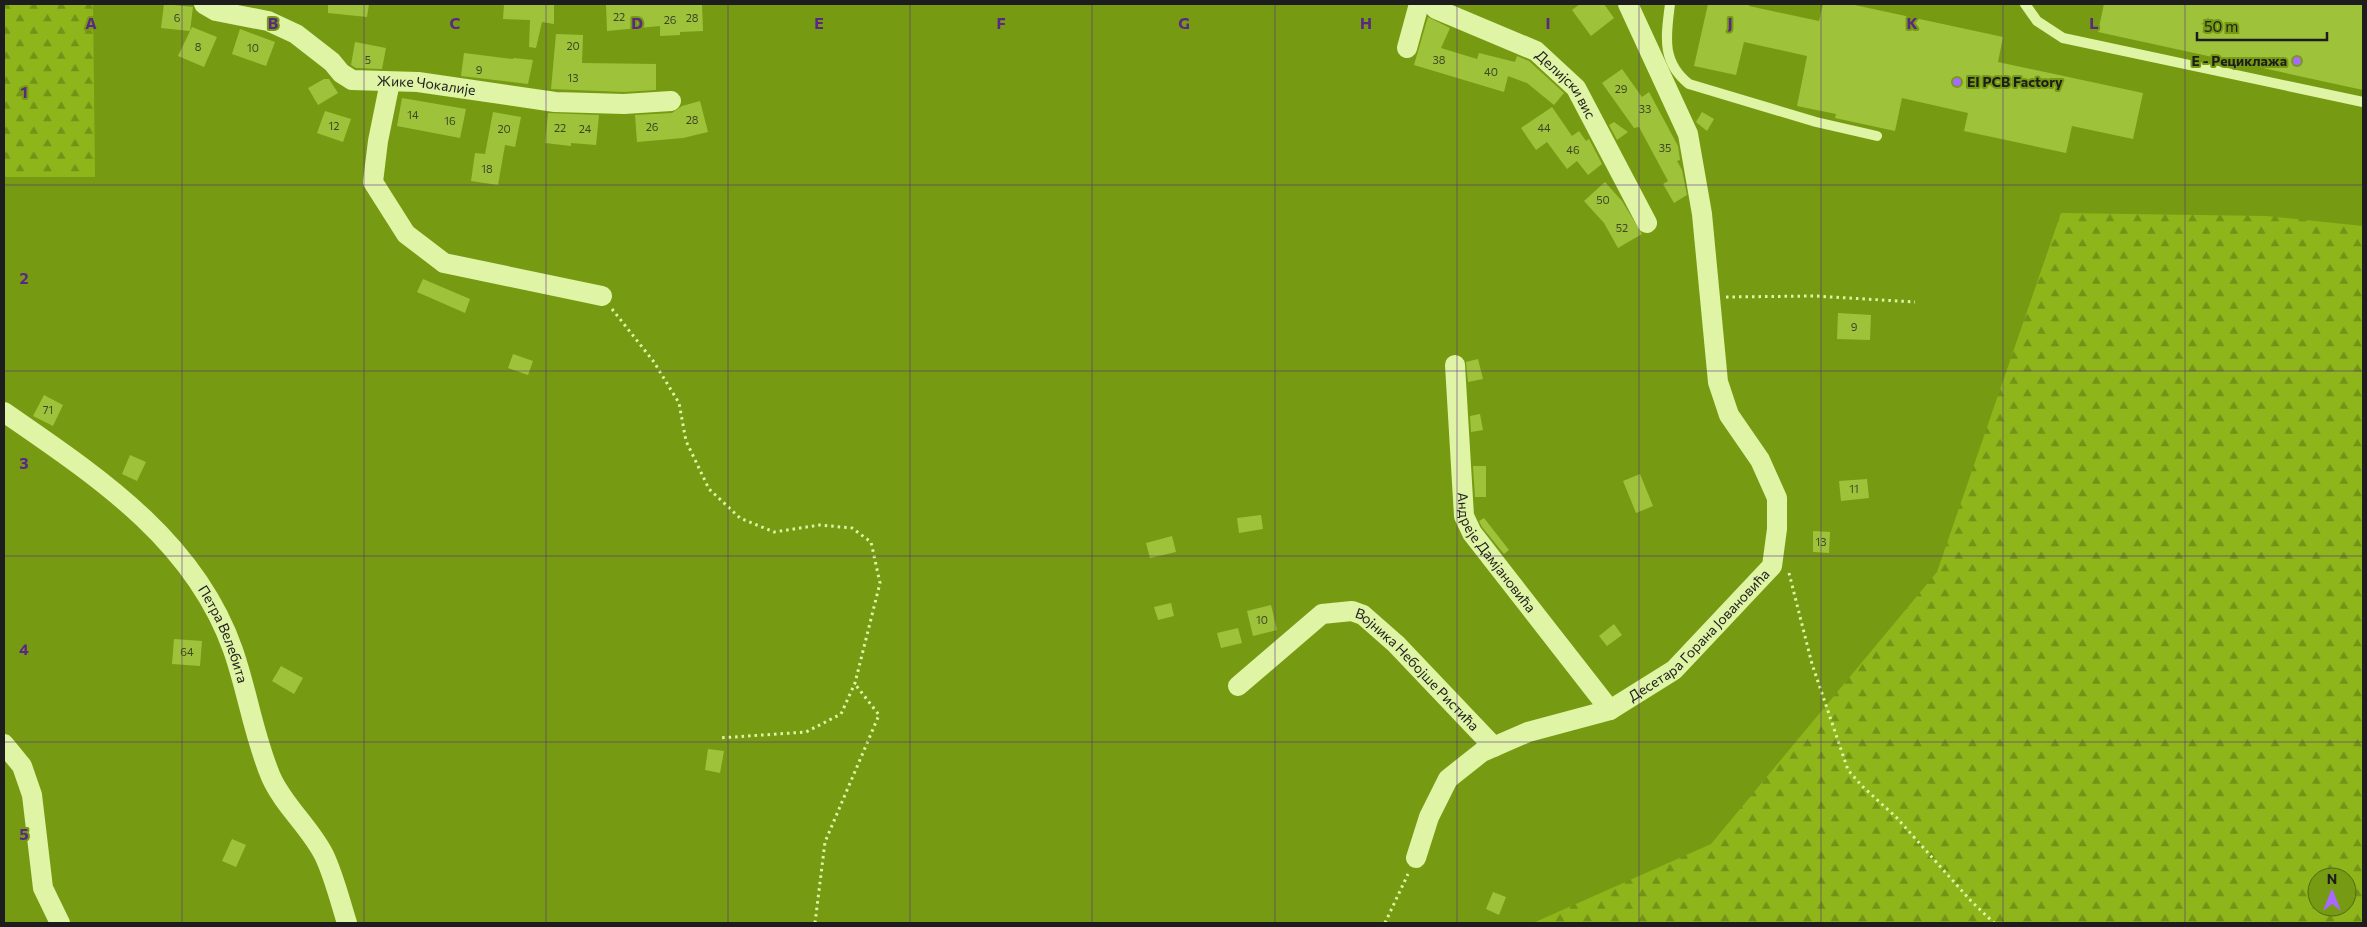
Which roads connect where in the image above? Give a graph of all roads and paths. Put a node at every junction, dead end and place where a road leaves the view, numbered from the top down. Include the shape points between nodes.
1 (204, 4) edge
2 (1419, 4) edge
3 (1431, 4) edge
4 (1628, 4) edge
5 (1670, 4) edge
6 (2025, 4) edge
7 (1407, 48) dead end
8 (390, 82) junction
9 (671, 101) dead end
10 (2363, 102) edge
11 (1877, 136) dead end
12 (1647, 223) dead end
13 (602, 296) joint
14 (1710, 297) junction
15 (1915, 302) dead end
16 (1455, 365) dead end
17 (4, 412) edge
18 (1787, 568) dead end
19 (855, 684) junction
20 (1238, 686) dead end
21 (1610, 710) junction
22 (719, 738) dead end
23 (4, 744) edge
24 (1494, 747) junction
25 (1416, 858) joint
26 (60, 923) edge
27 (347, 923) edge
28 (815, 923) edge
29 (1385, 923) edge
30 (1994, 923) edge

1 - 8 street, Жике Чокалије via 216,11 268,22 296,34 352,80
2 - 7 street
3 - 12 street, Делијски вис via 1536,51 1576,88
4 - 14 street, Десетара Горана Јовановића via 1688,134 1702,214
5 - 11 lane via 1666,42 1674,66 1689,84 1816,122
6 - 10 lane via 2037,21 2064,38
8 - 9 street, Жике Чокалије via 418,82 556,102 624,104
8 - 13 street via 373,182 406,234 444,263
13 - 19 path via 654,362 679,403 686,441 709,489 740,518 774,532 820,525 852,528 871,542 880,583
14 - 15 path via 1815,296
14 - 21 street, Десетара Горана Јовановића via 1718,382 1730,415 1760,460 1777,498 1772,566 1674,670
16 - 21 street, Андреје Дамјановића via 1464,516 1472,533
17 - 27 street, Петра Велебита via 101,480 144,516 186,565 212,604 233,650 258,747 277,791 324,855
18 - 30 path via 1812,664 1848,770
19 - 22 path via 841,714 806,732
19 - 28 path via 879,715 825,842
20 - 24 street, Војника Небојше Ристића via 1322,614 1352,611 1363,615 1396,644
21 - 24 street, Десетара Горана Јовановића via 1528,732
23 - 26 street via 22,766 32,795 42,888
24 - 25 street, Десетара Горана Јовановића via 1482,752 1448,779 1429,818
25 - 29 path

